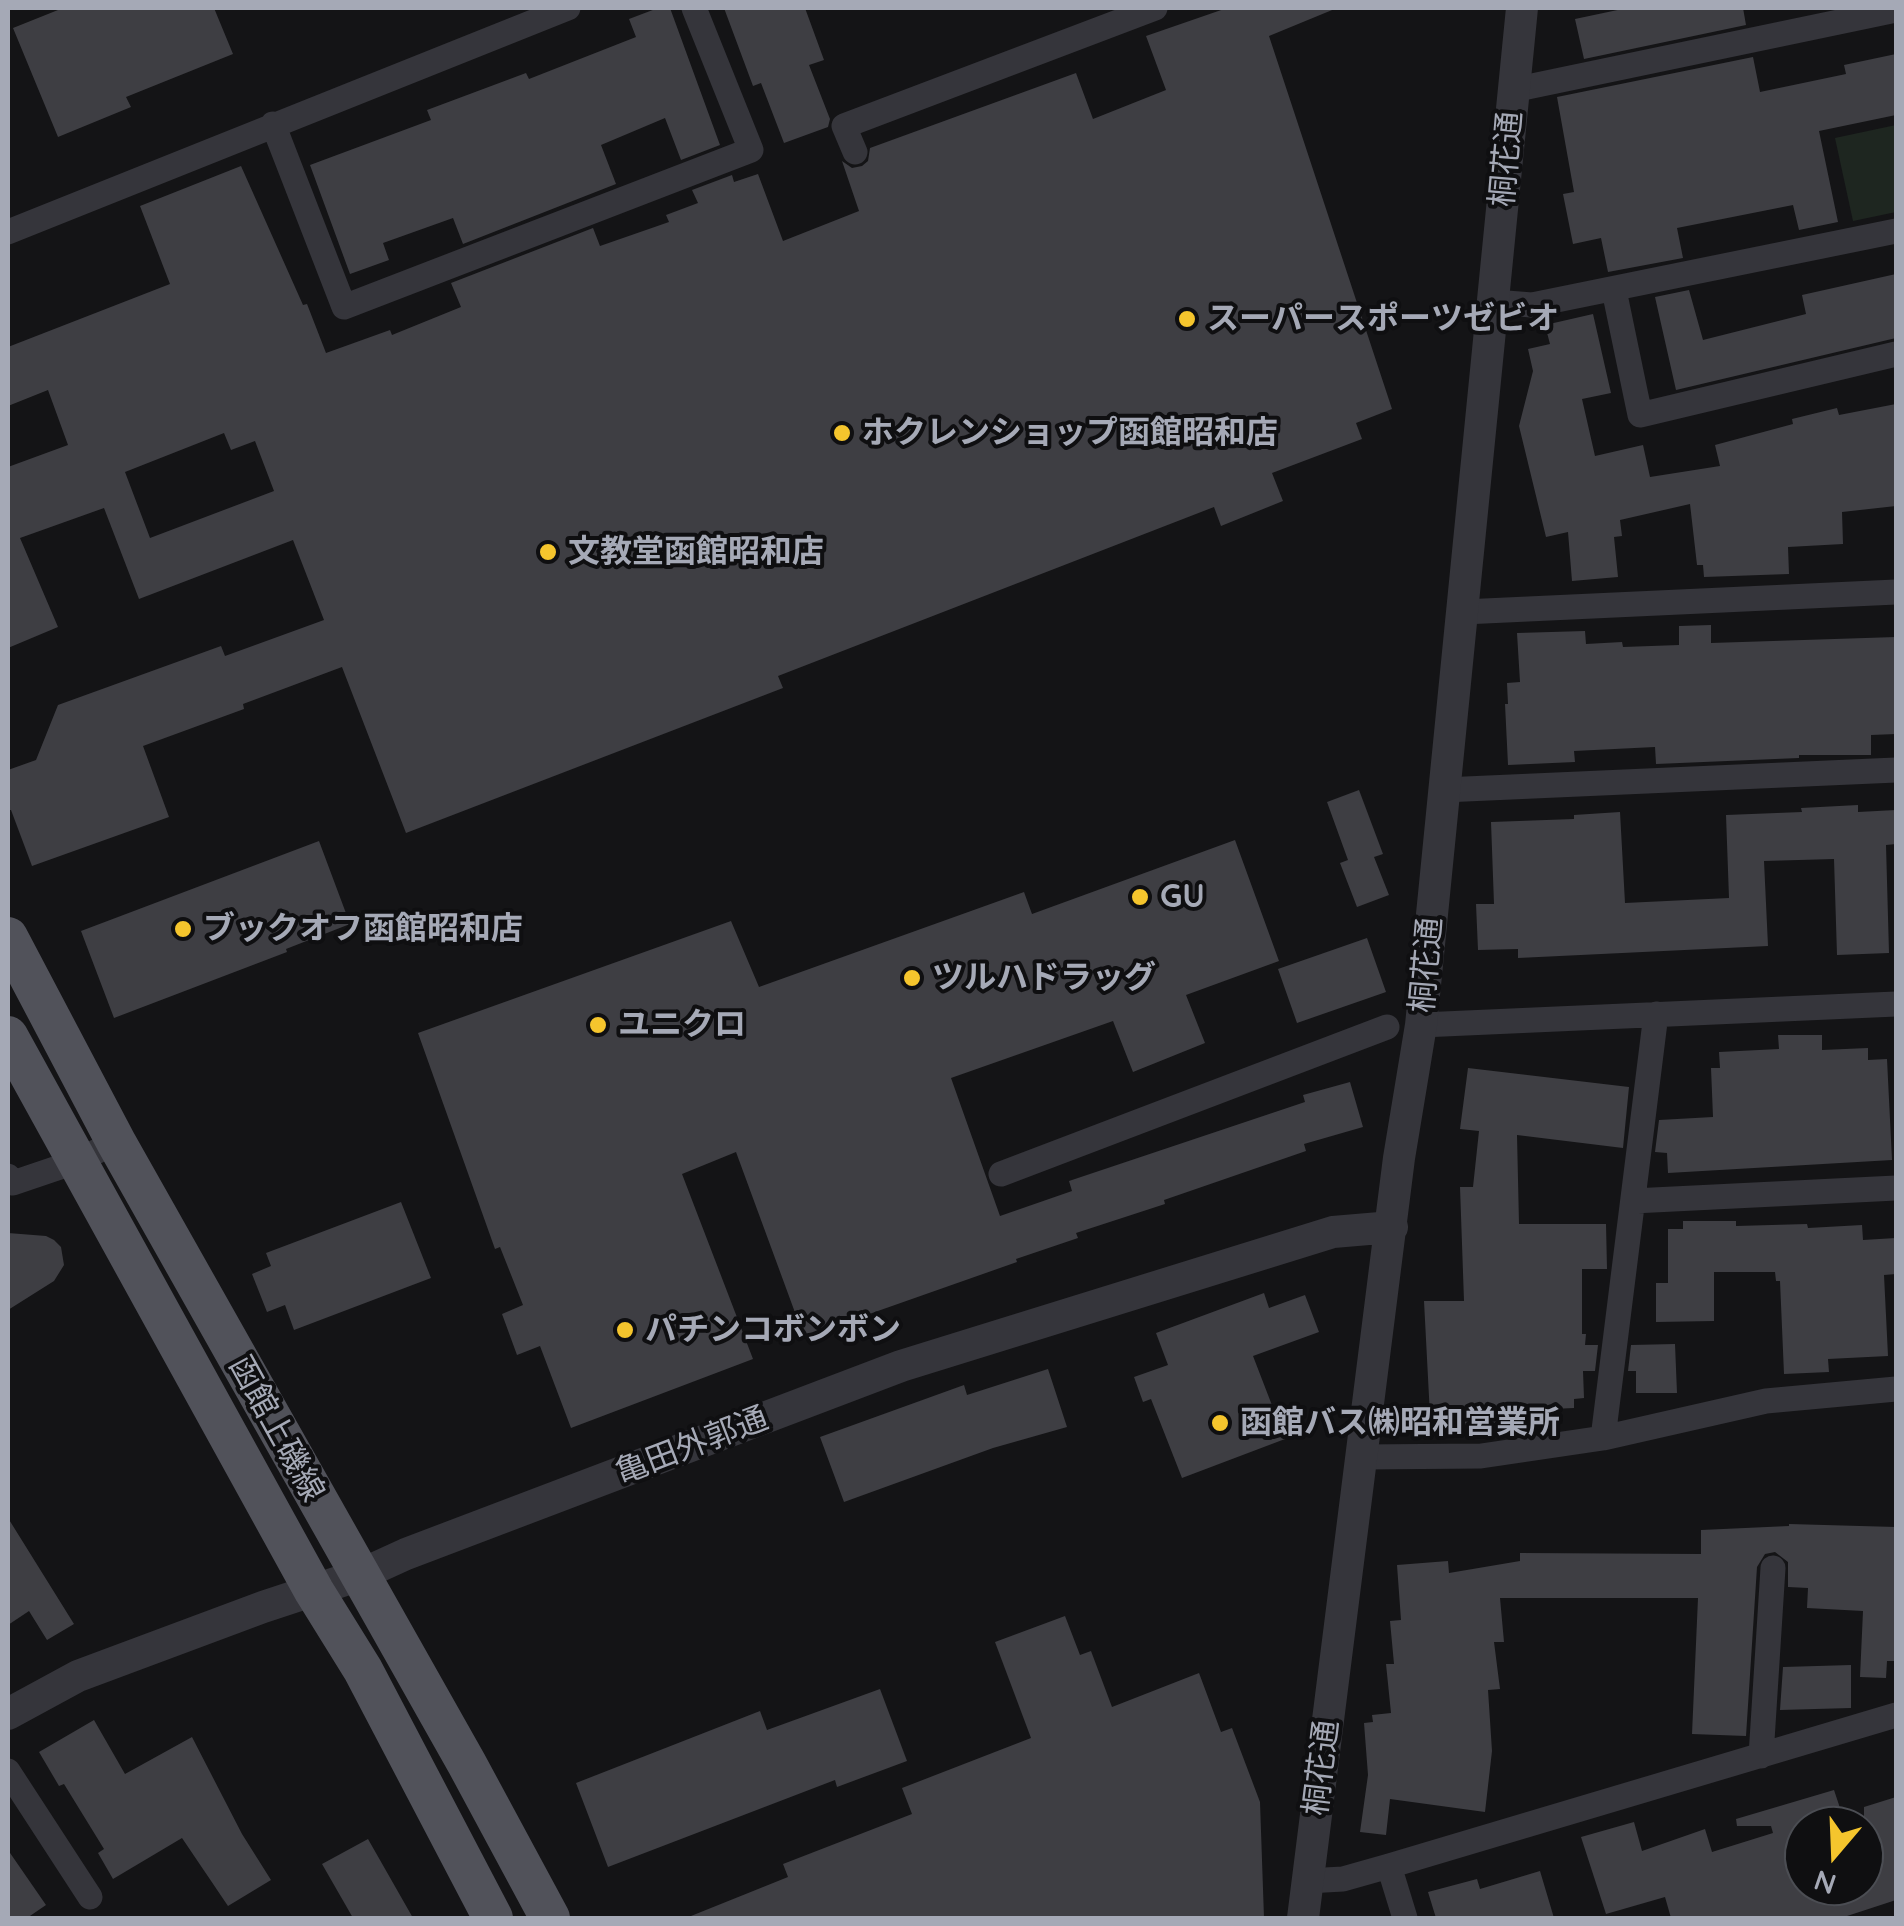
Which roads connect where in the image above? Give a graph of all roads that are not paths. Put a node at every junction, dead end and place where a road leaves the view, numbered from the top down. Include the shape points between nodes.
1 (568, 8) edge
2 (694, 8) edge
3 (1155, 8) edge
4 (1522, 8) edge
5 (1896, 10) edge
6 (1512, 90) junction
7 (273, 124) junction
8 (855, 152) dead end
9 (1896, 231) edge
10 (8, 232) edge
11 (1614, 290) junction
12 (1494, 302) junction
13 (1896, 354) edge
14 (1896, 592) edge
15 (1463, 612) junction
16 (1896, 770) edge
17 (1443, 790) junction
18 (8, 936) edge
19 (1896, 1004) edge
20 (1656, 1014) junction
21 (1421, 1026) junction
22 (1388, 1028) dead end
23 (8, 1036) edge
24 (116, 1142) junction
25 (75, 1162) junction
26 (1001, 1174) dead end
27 (8, 1176) edge
28 (1896, 1188) edge
29 (1633, 1201) junction
30 (1392, 1227) junction
31 (1896, 1389) edge
32 (1603, 1438) junction
33 (1363, 1456) junction
34 (1773, 1568) dead end
35 (360, 1575) junction
36 (314, 1591) junction
37 (8, 1714) edge
38 (1896, 1715) edge
39 (1761, 1756) junction
40 (8, 1771) edge
41 (1390, 1866) junction
42 (1308, 1881) junction
43 (90, 1896) dead end
44 (493, 1918) edge
45 (550, 1918) edge
46 (1302, 1918) edge
47 (1405, 1918) edge

1 - 7 street
2 - 7 street via 751,150 344,307
3 - 8 street via 844,126
4 - 6 street, 桐花通
5 - 6 street
6 - 12 street, 桐花通
7 - 10 street
9 - 11 street
11 - 12 street via 1532,305
11 - 13 street via 1640,415
12 - 15 street, 桐花通
14 - 15 street
15 - 17 street, 桐花通
16 - 17 street
17 - 21 street, 桐花通
18 - 24 main road, 函館上磯線
19 - 20 street
20 - 21 street
20 - 29 street
21 - 30 street, 桐花通
22 - 26 street
23 - 25 main road, 函館上磯線
24 - 25 street
24 - 35 main road, 函館上磯線
25 - 27 street via 13,1183
25 - 36 main road, 函館上磯線
28 - 29 street
29 - 32 street
30 - 33 street, 桐花通
30 - 35 street, 亀田外郭通 via 1333,1232 900,1366
31 - 32 street via 1766,1401
32 - 33 street via 1482,1456
33 - 42 street, 桐花通
34 - 39 street
35 - 36 street, 亀田外郭通
35 - 45 main road, 函館上磯線
36 - 37 street, 亀田外郭通 via 78,1676
36 - 44 main road, 函館上磯線 via 363,1670
38 - 39 street
39 - 41 street
40 - 43 street
41 - 42 street
41 - 47 street
42 - 46 street, 桐花通

